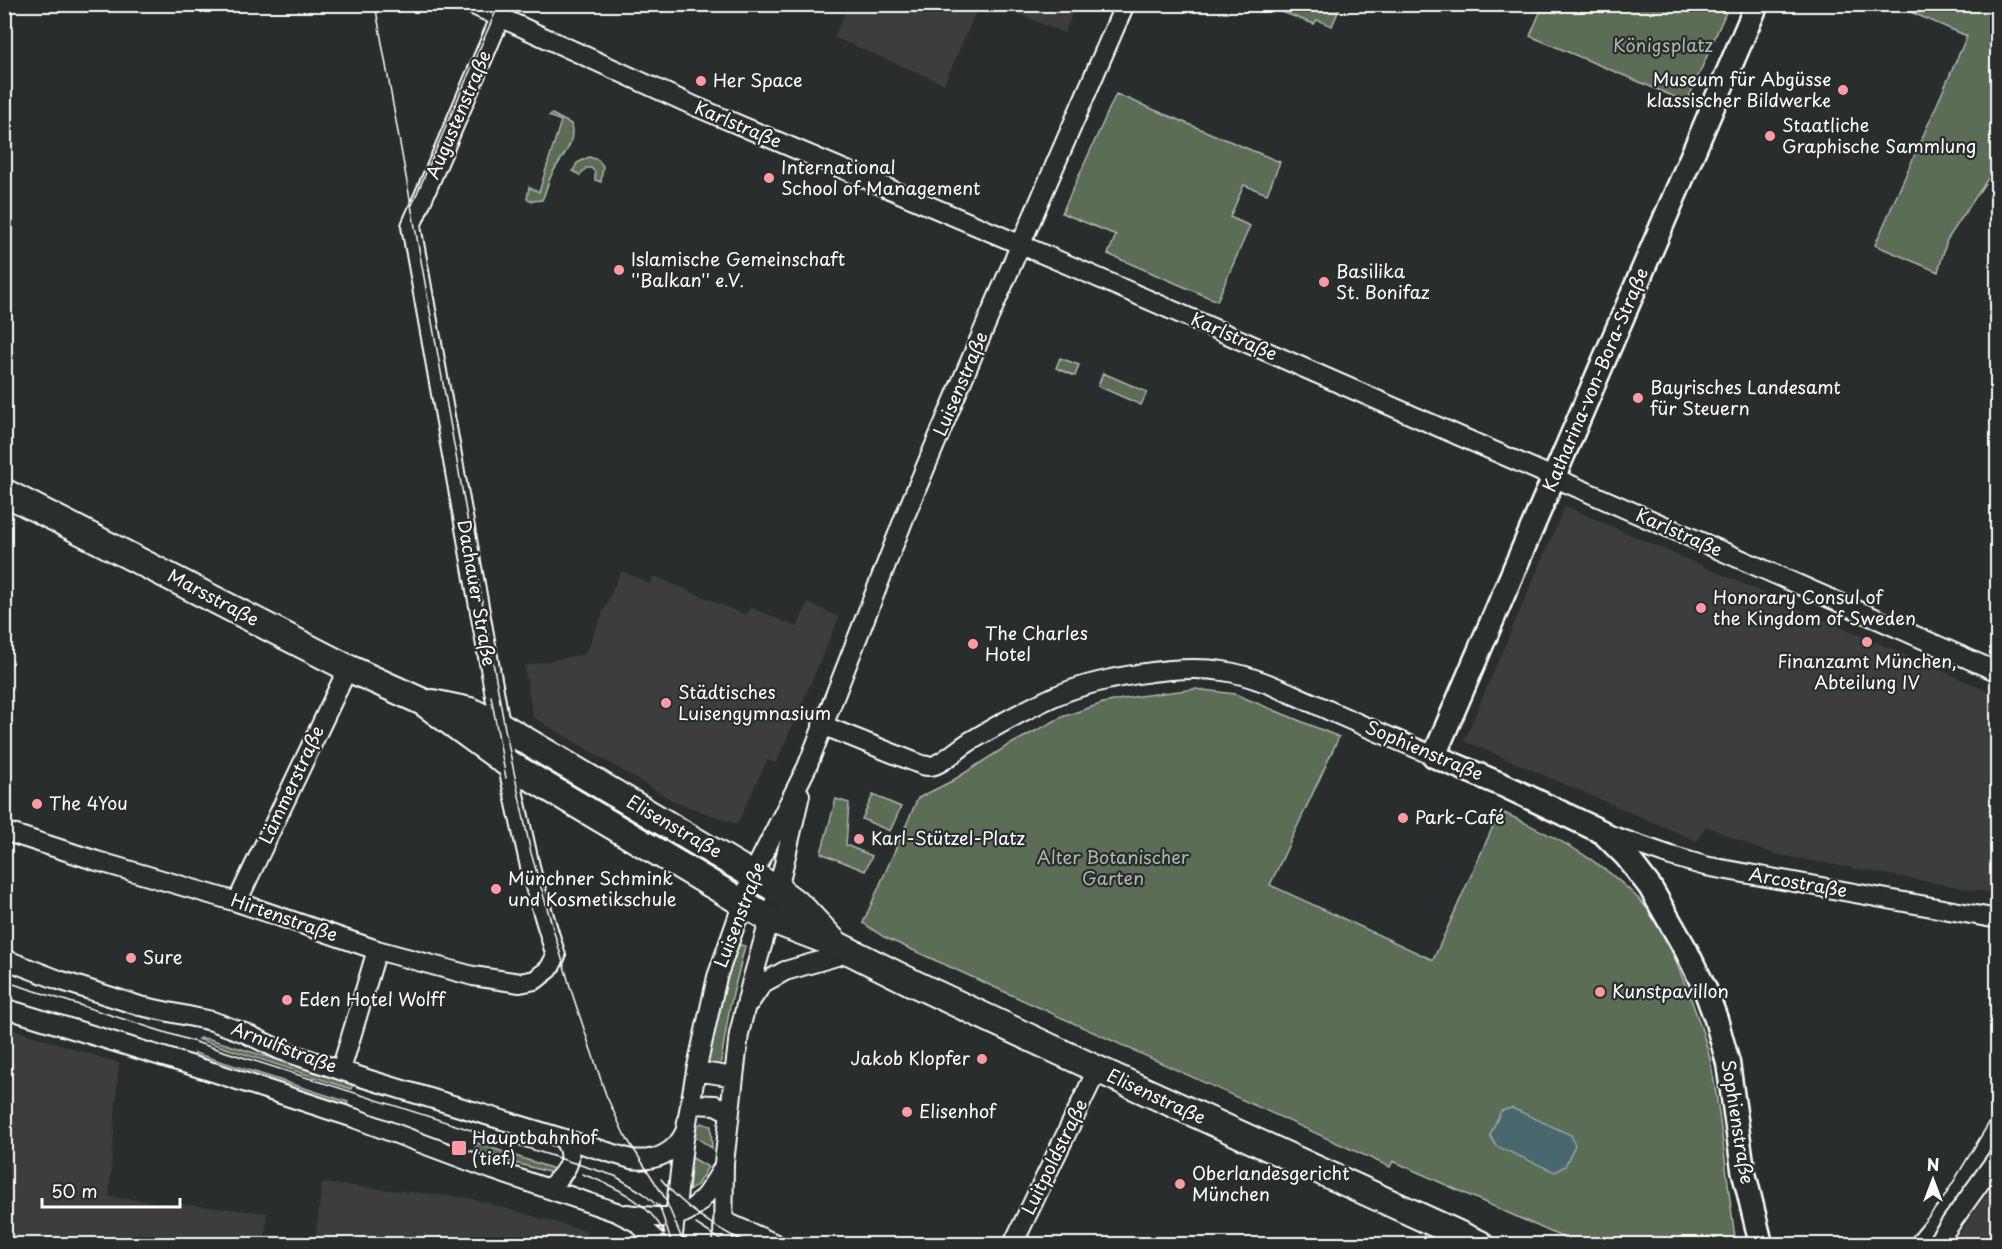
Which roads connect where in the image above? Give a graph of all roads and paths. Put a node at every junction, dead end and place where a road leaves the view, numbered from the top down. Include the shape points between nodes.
1 (471, 4) edge
2 (1125, 4) edge
3 (1757, 4) edge
4 (503, 11) edge
5 (411, 226) joint
6 (1020, 245) junction
7 (1554, 477) junction
8 (4, 492) edge
9 (348, 668) junction
10 (1998, 672) edge
11 (423, 702) junction
12 (822, 725) junction
13 (501, 726) junction
14 (1434, 756) junction
15 (507, 763) junction
16 (807, 767) junction
17 (4, 831) edge
18 (1602, 832) junction
19 (753, 874) junction
20 (778, 890) junction
21 (237, 902) junction
22 (742, 903) junction
23 (770, 919) junction
24 (1998, 919) edge
25 (843, 948) junction
26 (377, 950) junction
27 (556, 956) joint
28 (4, 959) edge
29 (4, 1008) edge
30 (745, 1009) junction
31 (340, 1070) junction
32 (1097, 1070) junction
33 (696, 1071) junction
34 (734, 1077) junction
35 (690, 1104) junction
36 (729, 1112) junction
37 (686, 1130) junction
38 (564, 1139) junction
39 (1998, 1157) edge
40 (724, 1164) junction
41 (548, 1189) junction
42 (616, 1212) junction
43 (675, 1216) junction
44 (724, 1221) junction
45 (658, 1245) edge
46 (672, 1245) edge
47 (723, 1245) edge
48 (776, 1245) edge
49 (1013, 1245) edge
50 (1480, 1245) edge
51 (1761, 1245) edge
52 (1936, 1245) edge

1 - 4 street, Karlstraße
2 - 6 street, Luisenstraße
3 - 7 street, Katharina-von-Bora-Straße
4 - 5 street, Augustenstraße
4 - 6 street, Karlstraße via 692,105
5 - 13 street, Dachauer Straße
6 - 7 street, Karlstraße
6 - 12 street, Luisenstraße
7 - 10 street, Karlstraße
7 - 14 street, Katharina-von-Bora-Straße
8 - 9 main road, Marsstraße
9 - 11 main road, Marsstraße
9 - 21 street, Lämmerstraße
11 - 13 main road, Marsstraße via 470,711
11 - 15 main road, Marsstraße
12 - 14 street, Sophienstraße via 930,766 1054,696 1140,675 1224,671 1263,682
12 - 16 street, Luisenstraße
13 - 15 street, Dachauer Straße
13 - 19 main road, Elisenstraße
14 - 18 street, Sophienstraße
15 - 22 main road, Elisenstraße
15 - 27 street, Dachauer Straße via 533,880
16 - 19 street, Luisenstraße
16 - 20 street, Luisenstraße
17 - 21 street, Hirtenstraße
18 - 24 street, Arcostraße via 1705,866
18 - 51 street, Sophienstraße via 1627,856 1650,887 1706,989 1728,1063 1743,1169
19 - 20 main road, Elisenstraße
19 - 22 street, Luisenstraße
20 - 23 street, Luisenstraße
20 - 25 main road, Elisenstraße
21 - 26 street, Hirtenstraße
22 - 23 main road, Elisenstraße
22 - 33 street, Luisenstraße via 717,977
23 - 25 main road, Elisenstraße
23 - 30 street, Luisenstraße
25 - 30 street, Luisenstraße via 763,983
25 - 32 main road, Elisenstraße
26 - 27 street, Hirtenstraße via 474,976 520,983 543,975
26 - 31 street
28 - 31 street, Arnulfstraße via 140,1006 212,1021
29 - 41 street via 354,1118
30 - 34 street, Luisenstraße
31 - 38 street, Arnulfstraße
32 - 49 street, Luitpoldstraße
32 - 50 main road, Elisenstraße
33 - 34 street
33 - 35 street, Luisenstraße
34 - 36 street, Luisenstraße
35 - 36 street via 715,1106
35 - 37 street, Luisenstraße
36 - 40 street, Luisenstraße
37 - 38 street, Arnulfstraße via 672,1150 642,1161
37 - 43 street, Luisenstraße
38 - 41 street via 569,1160
39 - 52 street
40 - 43 street via 700,1202 689,1212
40 - 44 street, Luisenstraße
41 - 42 street
42 - 43 street
42 - 45 street via 636,1222
43 - 46 street, Luisenstraße
44 - 47 street, Luisenstraße
44 - 48 street

